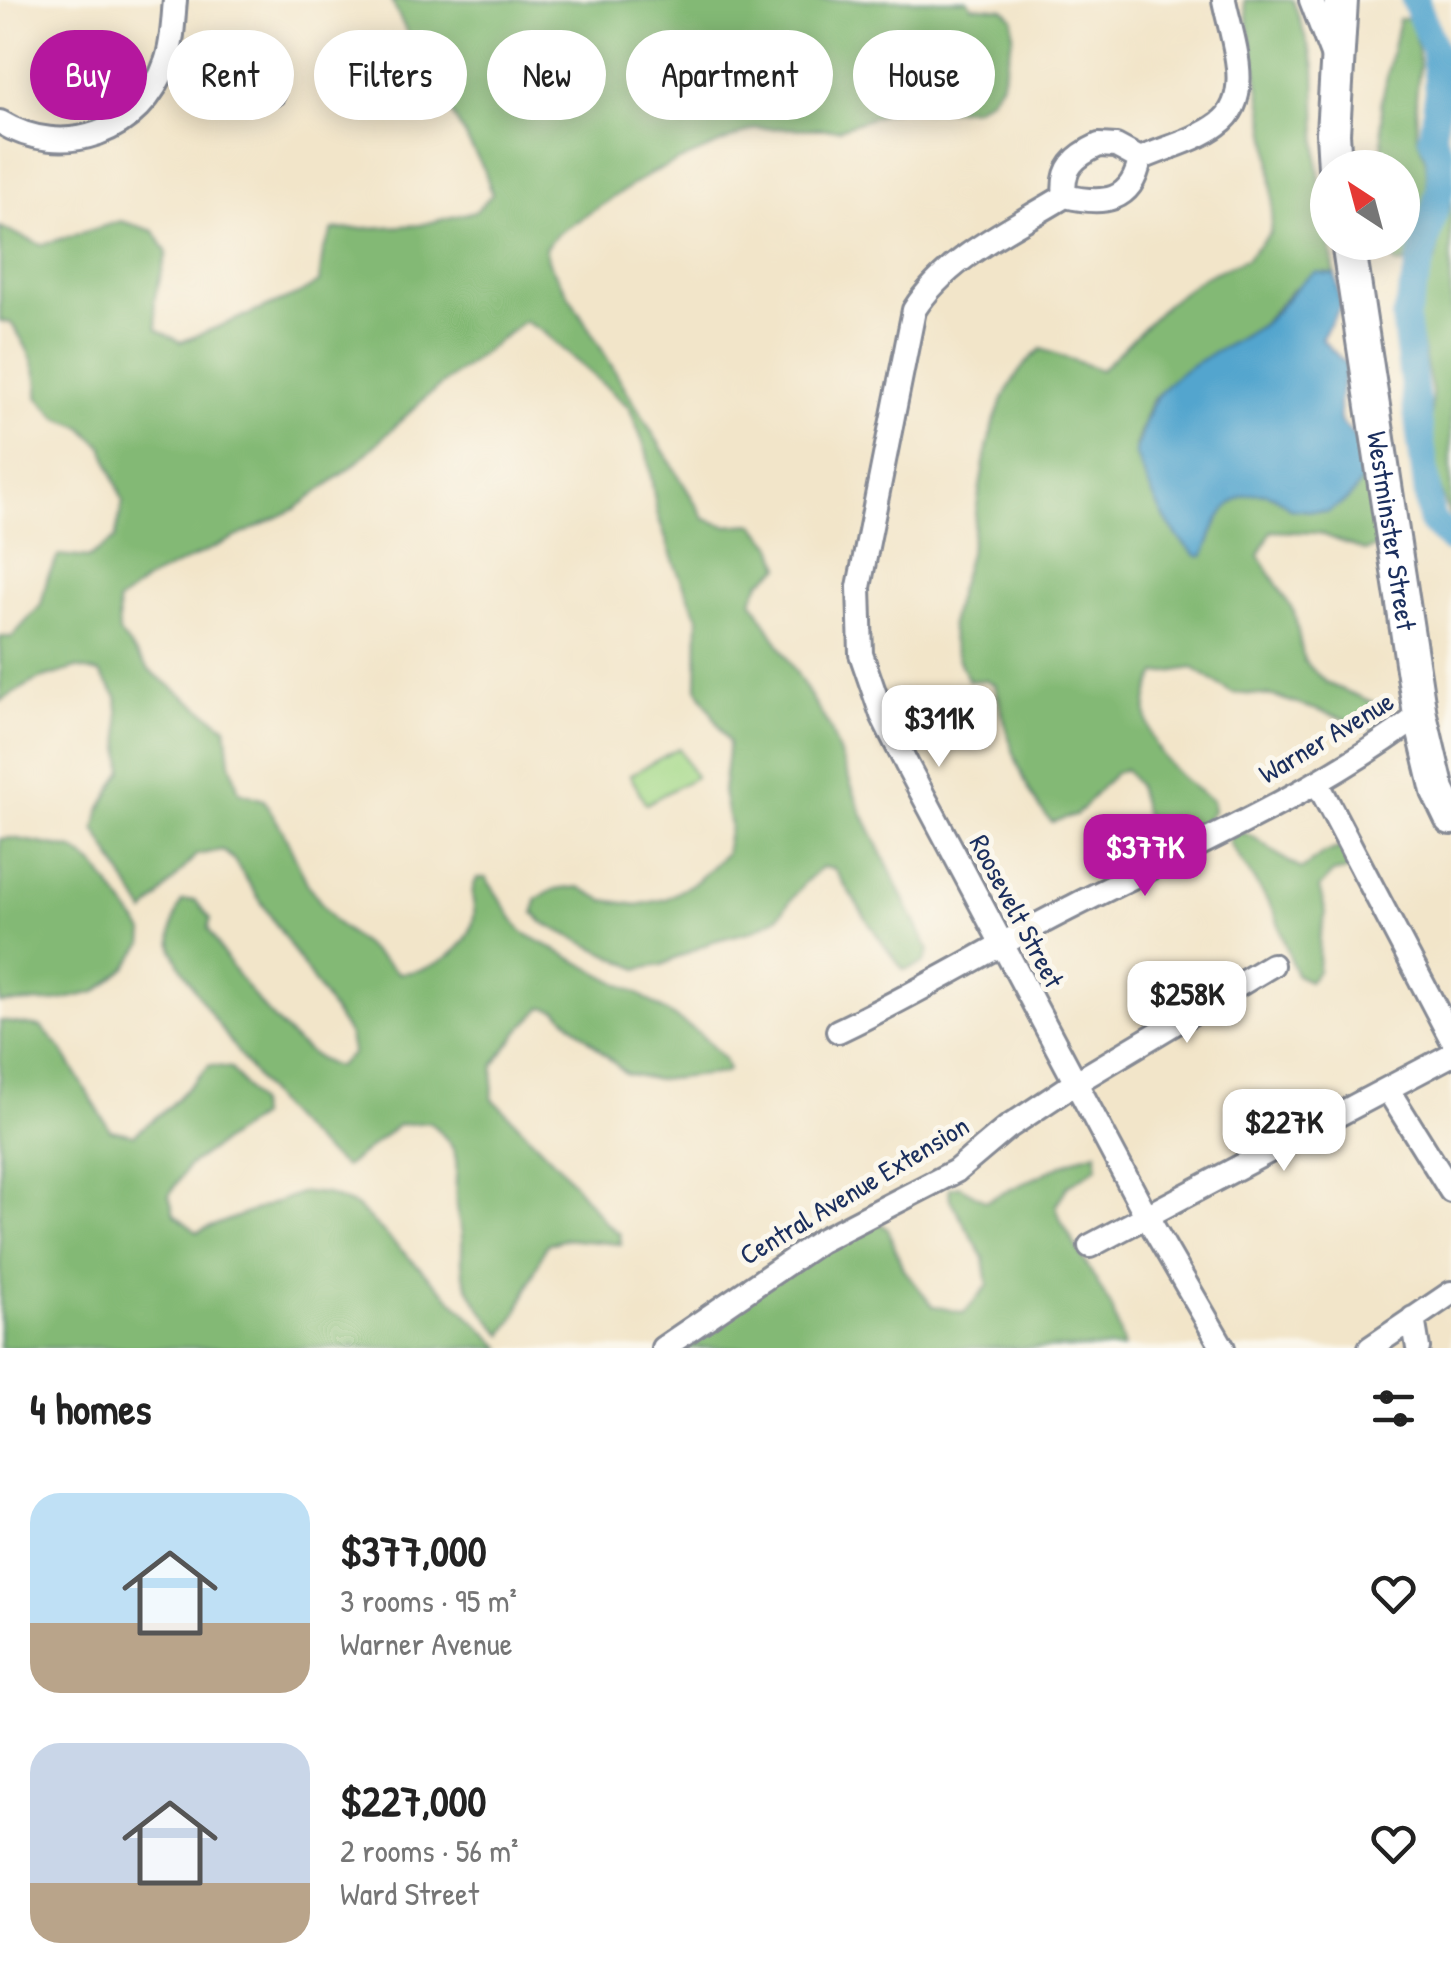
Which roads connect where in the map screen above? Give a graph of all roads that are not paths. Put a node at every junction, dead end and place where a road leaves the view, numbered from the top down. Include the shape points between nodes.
1 (175, 0) edge
2 (1224, 0) edge
3 (1311, 0) edge
4 (1341, 0) edge
5 (166, 62) joint
6 (1336, 65) junction
7 (0, 122) edge
8 (1334, 150) edge
9 (1140, 158) junction
10 (1065, 196) junction
11 (1351, 260) edge
12 (1420, 715) junction
13 (1318, 782) junction
14 (1451, 818) edge
15 (1000, 943) junction
16 (1272, 965) dead end
17 (838, 1031) dead end
18 (1451, 1038) edge
19 (1451, 1055) edge
20 (1075, 1082) junction
21 (1388, 1090) junction
22 (1451, 1191) edge
23 (1146, 1215) junction
24 (1090, 1246) dead end
25 (1451, 1292) edge
26 (1414, 1318) junction
27 (663, 1348) edge
28 (1222, 1348) edge
29 (1370, 1348) edge
30 (1418, 1348) edge

1 - 5 street
2 - 9 street via 1239,77 1236,100 1218,124
3 - 6 street
4 - 6 highway
5 - 7 street via 142,102 97,134 68,141 38,138
6 - 8 highway
9 - 10 street via 1137,174 1118,197
9 - 10 street via 1116,146 1082,153 1066,168
10 - 15 street, Roosevelt Street via 946,269 914,310 859,587 861,654 882,715
11 - 12 highway, Westminster Street
12 - 13 street, Warner Avenue
12 - 14 highway, Westminster Street
13 - 15 street, Warner Avenue
13 - 18 street
15 - 17 street, Warner Avenue
15 - 20 street, Roosevelt Street
16 - 20 street, Central Avenue Extension
19 - 21 street
20 - 23 street, Roosevelt Street
20 - 27 street, Central Avenue Extension via 963,1166 820,1241
21 - 22 street
21 - 23 street
23 - 24 street
23 - 28 street, Roosevelt Street
25 - 26 street
26 - 29 street
26 - 30 street

